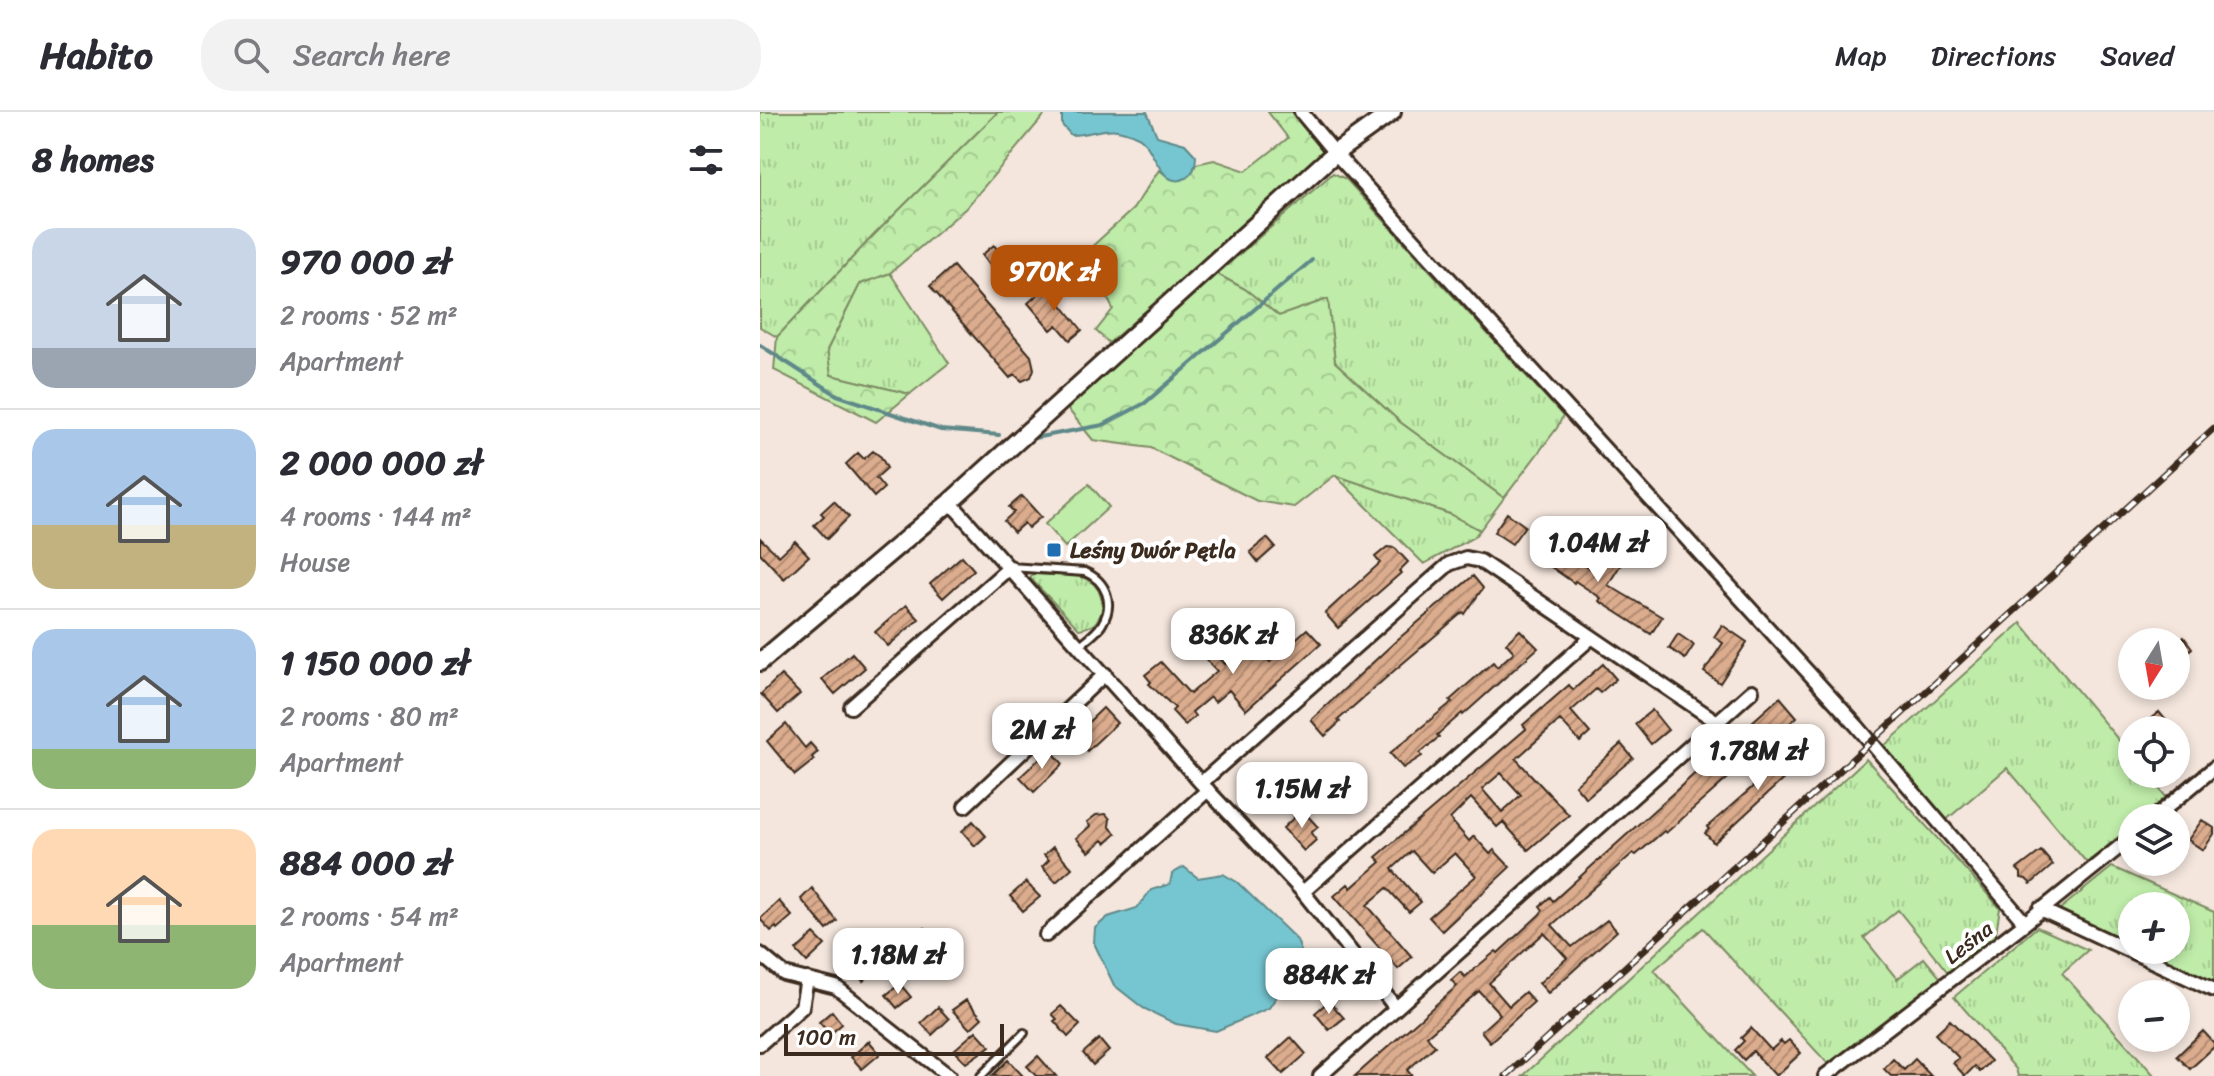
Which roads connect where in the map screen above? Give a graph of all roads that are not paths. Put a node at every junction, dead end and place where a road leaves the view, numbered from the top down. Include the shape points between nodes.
1 (1301, 112) edge
2 (1392, 112) edge
3 (1335, 153) junction
4 (950, 502) junction
5 (1010, 567) junction
6 (1592, 637) junction
7 (1079, 646) junction
8 (764, 659) edge
9 (1105, 674) junction
10 (1752, 691) dead end
11 (851, 707) dead end
12 (1717, 722) junction
13 (2214, 768) edge
14 (1205, 787) junction
15 (2171, 804) edge
16 (965, 806) dead end
17 (2118, 848) edge
18 (1303, 892) junction
19 (2040, 909) junction
20 (2025, 923) junction
21 (1046, 935) dead end
22 (760, 954) edge
23 (807, 979) junction
24 (2214, 990) edge
25 (1396, 1008) junction
26 (1024, 1033) dead end
27 (760, 1044) edge
28 (949, 1076) edge
29 (981, 1076) edge
30 (1320, 1076) edge
31 (1825, 1076) edge

1 - 3 street
2 - 3 street
3 - 4 street
3 - 20 street via 1857,726
4 - 5 street
4 - 8 street
5 - 7 street
5 - 7 lane via 1085,572 1105,586 1108,606 1102,625
5 - 11 street
6 - 12 street
6 - 14 street via 1480,561 1466,558 1449,564
6 - 18 street
7 - 9 street
9 - 14 street
9 - 16 street
10 - 12 street
12 - 25 street
13 - 15 street
14 - 18 street
14 - 21 street
17 - 19 street, Leśna
18 - 25 street
19 - 20 street, Leśna
19 - 24 street
20 - 31 street, Leśna
22 - 23 street via 784,974
23 - 27 street via 802,1007
23 - 28 street via 843,992
25 - 30 street
26 - 29 lane

